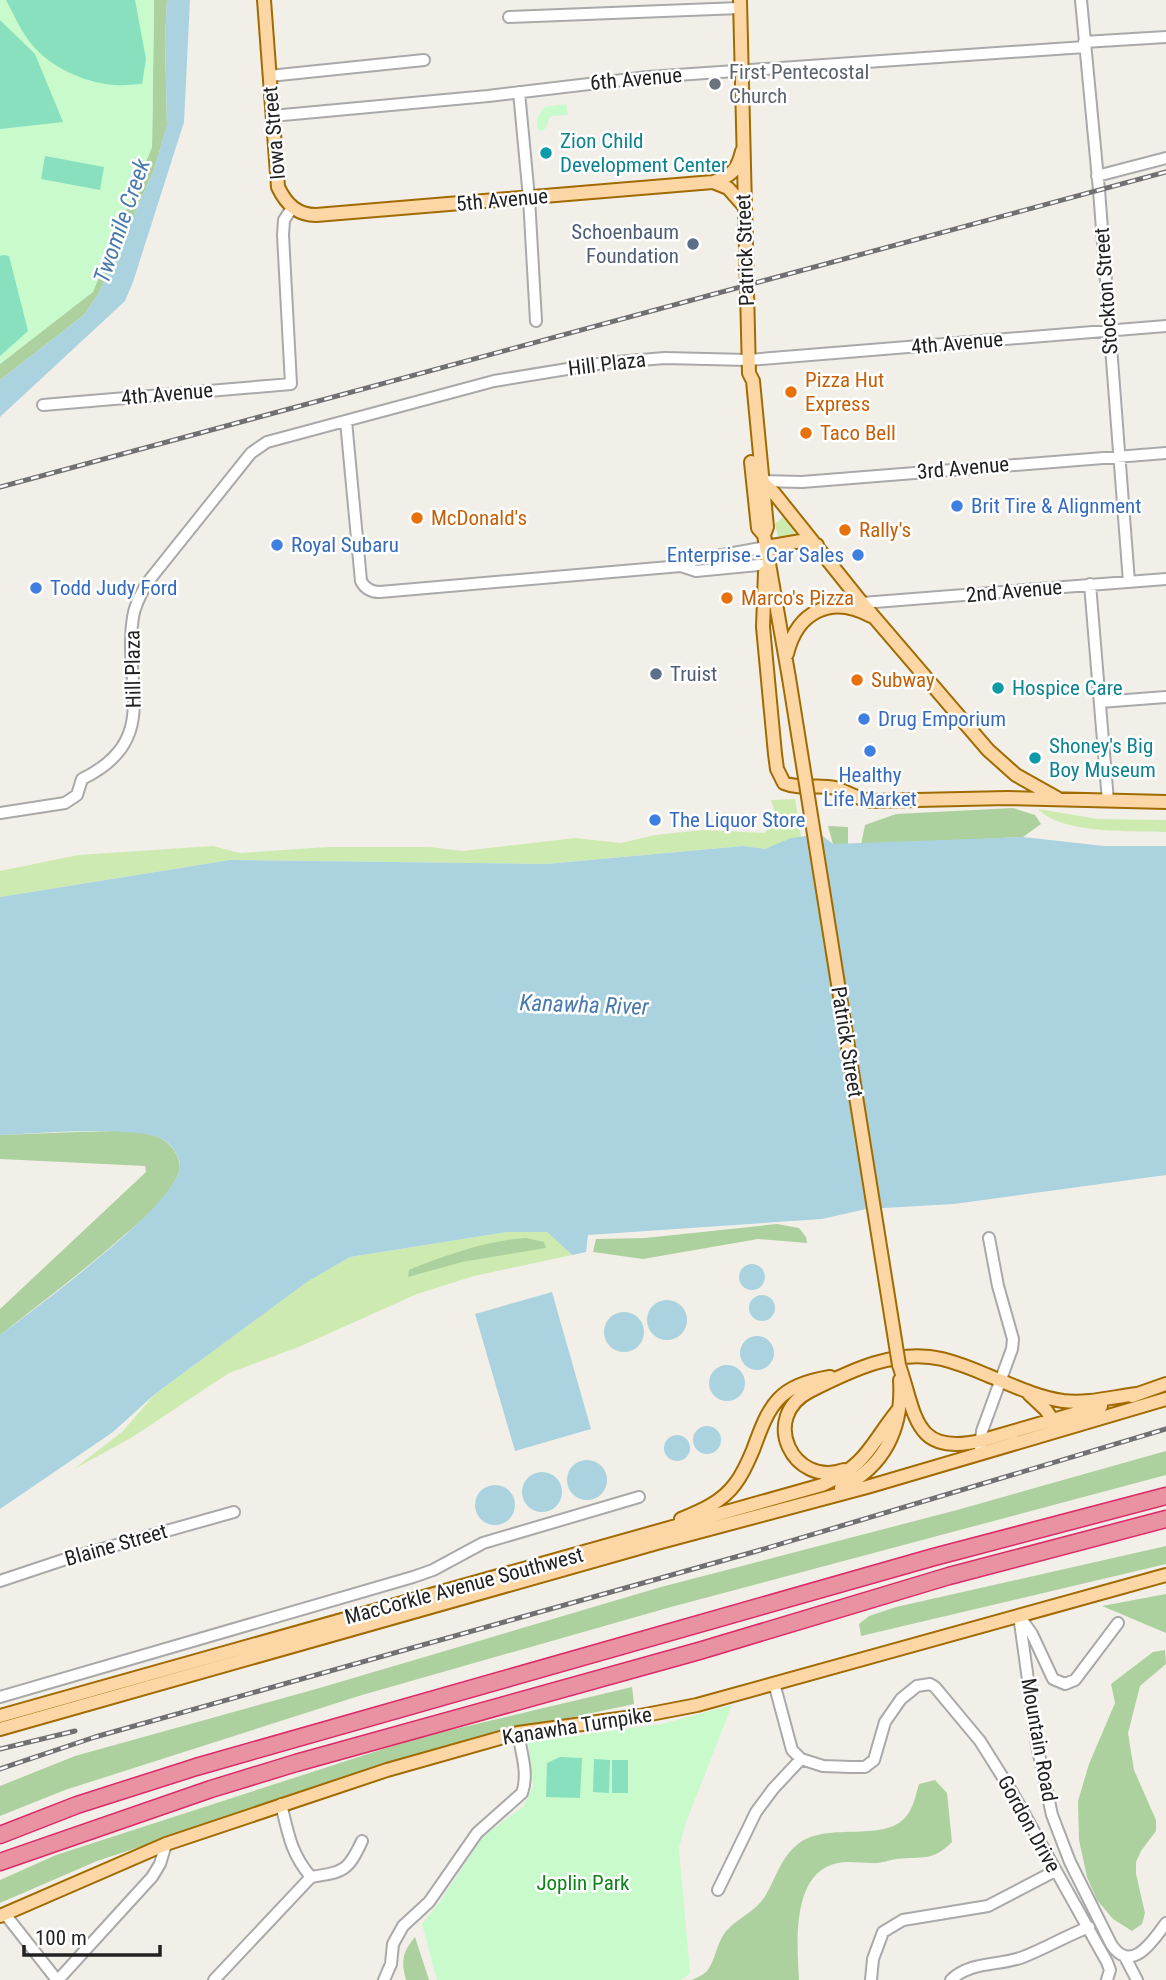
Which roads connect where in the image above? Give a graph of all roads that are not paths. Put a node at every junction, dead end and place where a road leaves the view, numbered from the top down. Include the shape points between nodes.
1 (264, 0) edge
2 (1082, 0) edge
3 (740, 4) edge
4 (509, 17) dead end
5 (1166, 37) edge
6 (1085, 44) junction
7 (424, 60) dead end
8 (741, 70) junction
9 (270, 76) junction
10 (519, 92) junction
11 (272, 116) junction
12 (742, 150) junction
13 (1166, 158) edge
14 (1097, 176) junction
15 (713, 182) junction
16 (529, 198) junction
17 (743, 205) junction
18 (292, 208) junction
19 (536, 321) dead end
20 (1166, 326) edge
21 (1108, 331) junction
22 (748, 360) junction
23 (749, 375) junction
24 (291, 384) joint
25 (43, 405) dead end
26 (345, 421) junction
27 (1166, 453) edge
28 (1118, 456) junction
29 (761, 481) junction
30 (765, 541) junction
31 (818, 545) junction
32 (767, 564) junction
33 (681, 566) junction
34 (1166, 579) edge
35 (1129, 582) junction
36 (1090, 584) junction
37 (862, 603) junction
38 (876, 619) junction
39 (786, 658) junction
40 (1166, 697) edge
41 (1100, 702) junction
42 (1023, 779) junction
43 (1007, 799) junction
44 (1058, 799) junction
45 (1108, 801) junction
46 (1166, 802) edge
47 (0, 813) edge
48 (989, 1238) dead end
49 (845, 1374) junction
50 (1001, 1381) junction
51 (1166, 1384) edge
52 (1026, 1392) junction
53 (1137, 1394) junction
54 (1166, 1399) edge
55 (903, 1407) junction
56 (1056, 1425) junction
57 (980, 1447) junction
58 (860, 1462) junction
59 (1166, 1496) edge
60 (639, 1497) dead end
61 (805, 1502) junction
62 (233, 1512) dead end
63 (1166, 1519) edge
64 (638, 1538) junction
65 (1166, 1575) edge
66 (0, 1581) edge
67 (1018, 1615) junction
68 (1118, 1623) dead end
69 (774, 1683) junction
70 (0, 1697) edge
71 (0, 1716) edge
72 (0, 1729) edge
73 (518, 1733) junction
74 (801, 1759) junction
75 (281, 1804) junction
76 (0, 1835) edge
77 (362, 1841) dead end
78 (166, 1844) junction
79 (0, 1862) edge
80 (1055, 1871) junction
81 (311, 1877) junction
82 (718, 1891) dead end
83 (3, 1915) edge
84 (1166, 1923) edge
85 (1088, 1927) junction
86 (1125, 1957) junction
87 (58, 1980) edge
88 (214, 1980) edge
89 (384, 1980) edge
90 (871, 1980) edge
91 (951, 1980) edge
92 (1107, 1980) edge
93 (1137, 1980) edge

1 - 9 main road, Iowa Street
2 - 6 street, Stockton Street
3 - 4 street
3 - 8 main road, Patrick Street
5 - 6 street, 6th Avenue
6 - 8 street, 6th Avenue
6 - 14 street, Stockton Street
7 - 9 street
8 - 10 street, 6th Avenue
8 - 12 main road, Patrick Street
9 - 11 main road, Iowa Street
10 - 11 street, 6th Avenue
10 - 16 street
11 - 18 main road, Iowa Street via 278,187
12 - 15 main road via 734,171
12 - 17 main road, Patrick Street
13 - 14 street
14 - 21 street, Stockton Street
15 - 16 main road, 5th Avenue
15 - 17 main road via 728,188
16 - 18 main road, 5th Avenue via 316,215
16 - 19 street
17 - 22 main road, Patrick Street
18 - 24 street, Iowa Street via 284,220 283,236
20 - 21 street, 4th Avenue
21 - 22 street, 4th Avenue
21 - 28 street, Stockton Street
22 - 23 main road, Patrick Street
22 - 26 street, Hill Plaza via 665,358 604,363 494,381
23 - 29 main road, Patrick Street
23 - 30 main road, Patrick Street via 745,383 753,491 758,528
24 - 25 street, 4th Avenue
26 - 33 street via 361,581 371,590
26 - 47 street, Hill Plaza via 267,442 251,453 147,583 135,607 134,716 124,742 110,762 82,779 77,795 65,803
27 - 28 street, 3rd Avenue
28 - 29 street, 3rd Avenue via 802,482
28 - 35 street, Stockton Street
29 - 30 main road, Patrick Street
29 - 31 main road
30 - 31 main road
30 - 32 main road
30 - 33 street
31 - 37 main road
32 - 33 street via 696,571
32 - 39 main road, Patrick Street
32 - 43 main road via 764,639 777,769 785,783 835,788 872,801
34 - 35 street, 2nd Avenue
35 - 36 street, 2nd Avenue
36 - 37 street, 2nd Avenue
36 - 41 street
37 - 38 main road
38 - 39 main road via 853,608 818,610 800,623
38 - 42 main road via 988,751
39 - 55 main road, Patrick Street, bridge
40 - 41 street
41 - 45 street
42 - 43 main road via 1022,792
42 - 44 main road
43 - 44 main road
44 - 45 main road
45 - 46 main road
48 - 50 street via 1013,1339
49 - 50 main road via 890,1359 922,1356 950,1361
49 - 58 main road via 796,1401 785,1420 784,1433 794,1456 815,1471 832,1473
49 - 64 main road via 811,1380 788,1391 771,1407 744,1470 726,1494
50 - 52 main road
50 - 57 street
51 - 53 main road
52 - 53 main road via 1089,1402
52 - 56 main road
53 - 56 main road
54 - 56 main road
55 - 57 main road via 934,1440
55 - 58 main road, MacCorkle Avenue Southwest
55 - 61 main road, Patrick Street via 893,1435 870,1468 843,1488
56 - 57 main road
57 - 61 main road
58 - 64 main road, MacCorkle Avenue Southwest via 822,1485
59 - 76 highway via 196,1767
60 - 70 street via 483,1543 413,1577
61 - 72 main road, MacCorkle Avenue Southwest
62 - 66 street, Blaine Street
63 - 79 highway via 949,1576 296,1763
64 - 71 main road, MacCorkle Avenue Southwest
65 - 67 main road, Kanawha Turnpike
67 - 68 street via 1053,1679 1065,1684 1075,1679
67 - 69 main road, Kanawha Turnpike
67 - 86 street, Mountain Road via 1052,1815 1103,1930 1116,1952
69 - 73 main road, Kanawha Turnpike via 667,1712
69 - 74 street via 786,1734
73 - 75 main road, Kanawha Turnpike
73 - 89 street via 525,1772 522,1793 477,1833 429,1902 404,1926 393,1944
74 - 80 street, Gordon Drive via 823,1766 865,1767 874,1760 891,1711 912,1690 924,1684 935,1687 980,1741
74 - 82 street via 756,1812
75 - 78 main road, Kanawha Turnpike
75 - 81 street via 290,1842
77 - 81 street via 345,1870
78 - 83 main road, Kanawha Turnpike
78 - 87 street via 152,1877
80 - 85 street, Gordon Drive
80 - 90 street via 988,1906 903,1920 883,1932
81 - 88 street
83 - 87 street
84 - 86 street via 1138,1954
85 - 91 street via 1021,1958 972,1968
85 - 92 street, Gordon Drive via 1110,1970
86 - 93 street, Mountain Road

